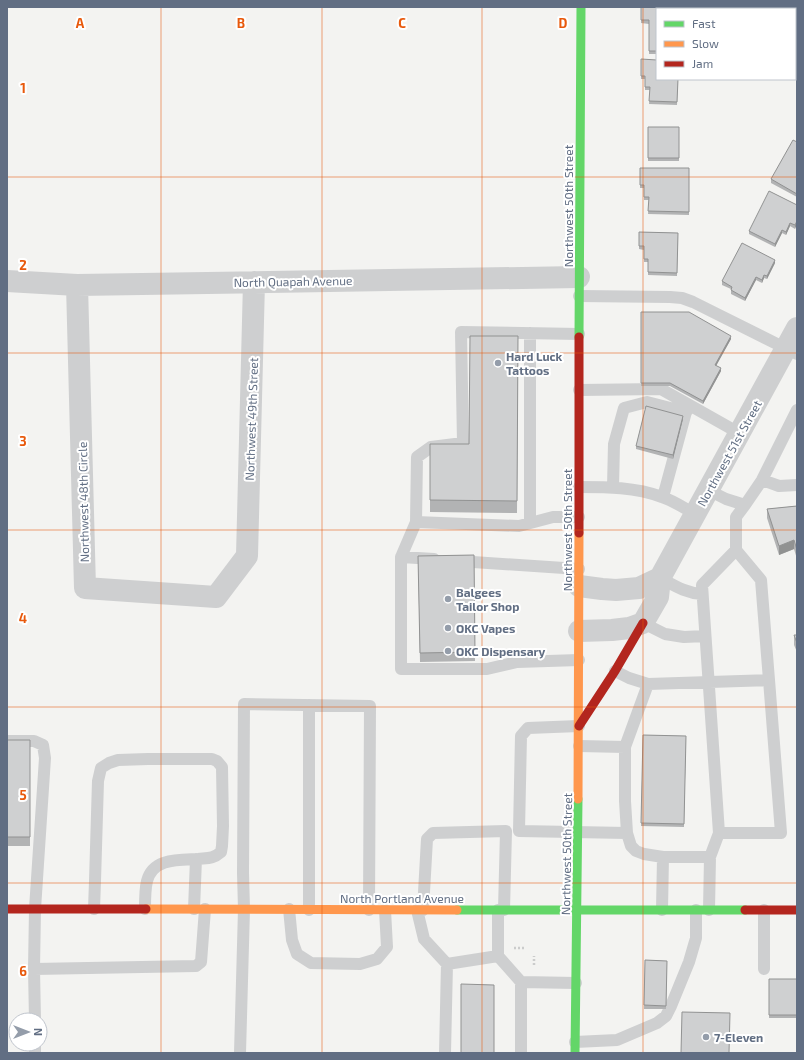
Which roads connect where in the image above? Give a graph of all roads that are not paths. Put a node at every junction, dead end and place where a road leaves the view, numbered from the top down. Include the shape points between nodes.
1 (581, 7) edge
2 (7, 281) edge
3 (254, 282) junction
4 (77, 285) junction
5 (579, 287) junction
6 (797, 328) edge
7 (530, 333) junction
8 (579, 334) junction
9 (792, 351) edge
10 (579, 390) junction
11 (688, 409) junction
12 (797, 410) edge
13 (739, 433) junction
14 (762, 480) junction
15 (797, 485) edge
16 (579, 487) junction
17 (613, 487) junction
18 (708, 490) junction
19 (662, 497) junction
20 (745, 505) junction
21 (695, 514) junction
22 (579, 517) junction
23 (416, 522) junction
24 (530, 523) junction
25 (736, 550) junction
26 (401, 557) junction
27 (579, 577) junction
28 (660, 578) junction
29 (702, 594) junction
30 (216, 597) joint
31 (643, 623) junction
32 (579, 631) junction
33 (705, 636) junction
34 (579, 660) junction
35 (615, 671) junction
36 (769, 680) junction
37 (709, 682) junction
38 (648, 684) junction
39 (309, 705) junction
40 (579, 726) junction
41 (7, 741) edge
42 (579, 746) junction
43 (624, 747) junction
44 (506, 831) junction
45 (519, 831) junction
46 (578, 832) junction
47 (627, 833) junction
48 (719, 833) junction
49 (662, 857) junction
50 (710, 857) junction
51 (196, 859) junction
52 (7, 909) edge
53 (35, 909) junction
54 (94, 909) junction
55 (144, 909) junction
56 (199, 909) junction
57 (244, 909) junction
58 (289, 909) junction
59 (309, 910) junction
60 (369, 910) junction
61 (385, 910) junction
62 (420, 910) junction
63 (501, 910) junction
64 (577, 910) junction
65 (662, 910) junction
66 (696, 910) junction
67 (709, 910) junction
68 (764, 910) junction
69 (797, 910) edge
70 (498, 956) junction
71 (447, 964) junction
72 (764, 968) dead end
73 (34, 969) junction
74 (521, 982) junction
75 (576, 984) junction
76 (35, 1012) edge
77 (575, 1048) edge
78 (240, 1053) edge
79 (445, 1053) edge
80 (521, 1053) edge

1 - 5 main road, Northwest 50th Street
2 - 4 street, North Quapah Avenue
3 - 4 street, North Quapah Avenue
3 - 5 street, North Quapah Avenue
3 - 30 street, Northwest 49th Street via 247,556
4 - 30 street, Northwest 48th Circle via 85,588
5 - 8 main road, Northwest 50th Street
5 - 9 lane via 682,298
6 - 9 street, Northwest 51st Street
7 - 8 lane
7 - 23 lane via 461,332 463,443 431,447 417,456
7 - 24 lane
8 - 10 main road, Northwest 50th Street
9 - 13 street, Northwest 51st Street
10 - 11 lane via 662,389
10 - 16 main road, Northwest 50th Street
11 - 13 lane
11 - 17 lane via 647,402 624,408 614,444
11 - 19 lane
12 - 14 lane
13 - 18 street, Northwest 51st Street
14 - 15 lane via 779,486
14 - 20 lane
16 - 17 lane
16 - 22 main road, Northwest 50th Street
17 - 19 lane
18 - 20 lane
18 - 21 street, Northwest 51st Street
19 - 21 lane
20 - 25 lane via 736,518
21 - 28 street, Northwest 51st Street
22 - 24 lane via 553,517
22 - 27 main road, Northwest 50th Street
23 - 24 lane via 519,526
23 - 26 lane
25 - 29 lane via 702,585
25 - 36 lane via 761,580
26 - 27 lane
26 - 34 lane via 400,669 487,669 517,662
27 - 28 street via 602,589 616,590 639,588
27 - 32 main road, Northwest 50th Street
28 - 29 lane via 681,589
28 - 31 street, Northwest 51st Street via 658,597
29 - 33 lane
31 - 32 street via 630,628
31 - 33 lane via 665,634 684,637
31 - 35 main road
32 - 34 main road, Northwest 50th Street
33 - 37 lane
34 - 40 main road, Northwest 50th Street
35 - 38 lane
35 - 40 main road
36 - 37 lane
36 - 48 lane via 781,833
37 - 38 lane
37 - 48 lane
38 - 43 lane
39 - 57 lane via 244,704
39 - 59 lane
39 - 60 lane via 370,706
40 - 42 main road, Northwest 50th Street
40 - 45 lane via 528,728 521,736
41 - 53 lane via 34,741 43,745 45,758
42 - 43 lane
42 - 46 main road, Northwest 50th Street
43 - 47 lane
44 - 45 lane
44 - 62 lane via 433,833 427,840
44 - 63 lane
45 - 46 lane
46 - 47 lane
46 - 64 main road, Northwest 50th Street
47 - 49 lane via 631,846 636,851
48 - 50 lane
49 - 50 lane
49 - 65 lane
50 - 67 lane
51 - 54 lane via 211,858 221,852 222,767 217,761 148,759 118,760 109,763 101,768 98,780
51 - 55 lane via 170,860 158,866 150,874 147,882
51 - 56 lane
52 - 53 main road, North Portland Avenue
53 - 54 main road, North Portland Avenue
53 - 73 lane
54 - 55 main road, North Portland Avenue
55 - 56 main road, North Portland Avenue
56 - 57 main road, North Portland Avenue
56 - 73 lane via 202,962 196,966
57 - 58 main road, North Portland Avenue
57 - 78 lane
58 - 59 main road, North Portland Avenue
58 - 61 lane via 292,940 298,954 311,962 360,964 377,959 387,947
59 - 60 main road, North Portland Avenue
60 - 61 main road, North Portland Avenue
61 - 62 main road, North Portland Avenue
62 - 63 main road, North Portland Avenue
62 - 71 lane via 424,939
63 - 64 main road, North Portland Avenue
63 - 70 lane
64 - 65 main road, North Portland Avenue
64 - 75 main road, Northwest 50th Street
65 - 66 main road, North Portland Avenue
66 - 67 main road, North Portland Avenue
66 - 77 lane via 696,938 689,962 666,1016 618,1040
67 - 68 main road, North Portland Avenue
68 - 69 main road, North Portland Avenue
68 - 72 lane
70 - 71 lane
70 - 74 lane
71 - 79 lane
73 - 76 lane
74 - 75 lane
74 - 80 lane
75 - 77 main road, Northwest 50th Street

